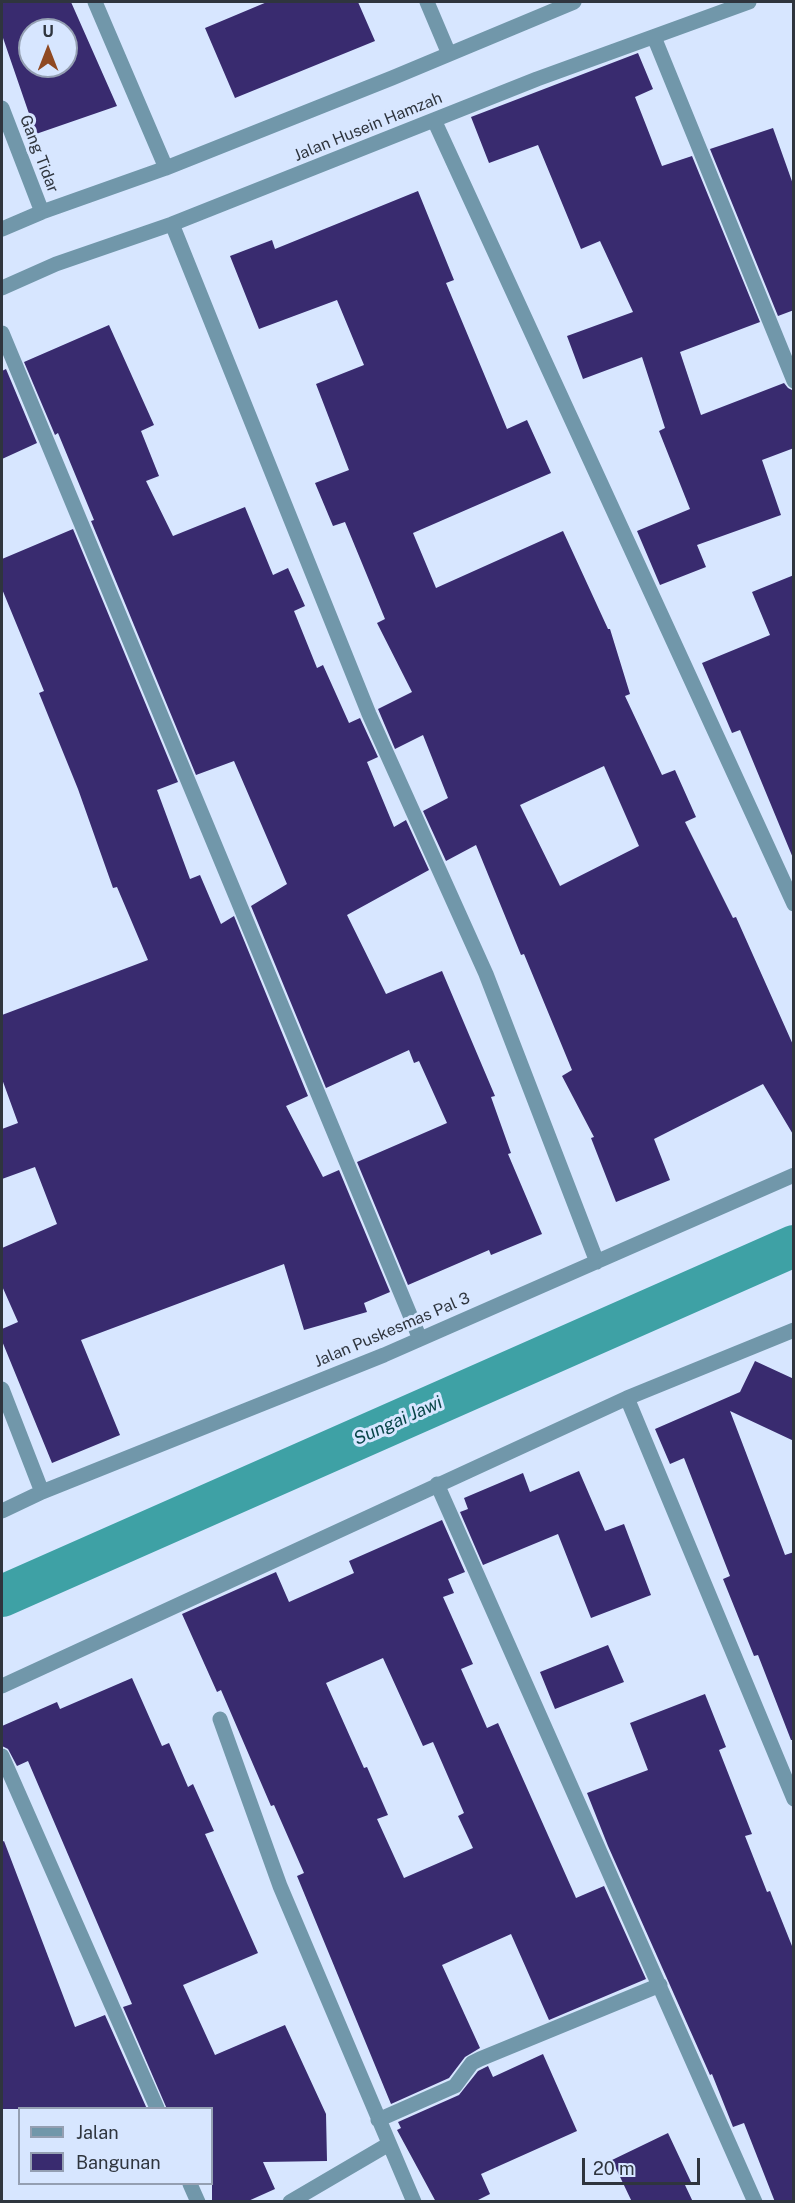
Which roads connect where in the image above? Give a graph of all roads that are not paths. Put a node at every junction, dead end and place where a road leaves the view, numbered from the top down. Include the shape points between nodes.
1 (95, 2) edge
2 (427, 2) edge
3 (574, 2) edge
4 (749, 2) edge
5 (654, 37) junction
6 (449, 54) junction
7 (2, 108) edge
8 (434, 120) junction
9 (166, 168) junction
10 (42, 212) junction
11 (172, 224) junction
12 (2, 229) edge
13 (2, 288) edge
14 (2, 333) edge
15 (794, 381) edge
16 (794, 904) edge
17 (794, 1175) edge
18 (597, 1262) junction
19 (792, 1333) edge
20 (420, 1339) junction
21 (2, 1389) edge
22 (627, 1398) junction
23 (437, 1484) junction
24 (42, 1492) junction
25 (2, 1511) edge
26 (2, 1686) edge
27 (220, 1719) dead end
28 (2, 1756) edge
29 (794, 1799) edge
30 (660, 1985) junction
31 (156, 2107) edge
32 (378, 2120) junction
33 (389, 2144) junction
34 (190, 2185) edge
35 (198, 2202) edge
36 (290, 2202) edge
37 (414, 2202) edge
38 (755, 2202) edge

1 - 9 street
2 - 6 street
3 - 6 street
4 - 5 street, Jalan Husein Hamzah
5 - 8 street, Jalan Husein Hamzah
5 - 15 street
6 - 9 street
7 - 10 street, Gang Tidar
8 - 11 street, Jalan Husein Hamzah
8 - 16 street
9 - 10 street
10 - 12 street
11 - 13 street, Jalan Husein Hamzah via 56,264
11 - 18 street via 369,714 486,974
14 - 20 street
17 - 18 street, Jalan Puskesmas Pal 3
18 - 20 street, Jalan Puskesmas Pal 3
19 - 22 street
20 - 24 street, Jalan Puskesmas Pal 3
21 - 24 street
22 - 23 street
22 - 29 street
23 - 26 street
23 - 30 street
24 - 25 street, Jalan Puskesmas Pal 3
27 - 32 street via 280,1886
28 - 31 street
30 - 32 street via 480,2059 472,2063 455,2086
30 - 38 street
32 - 33 street
33 - 36 street
33 - 37 street
34 - 35 street

